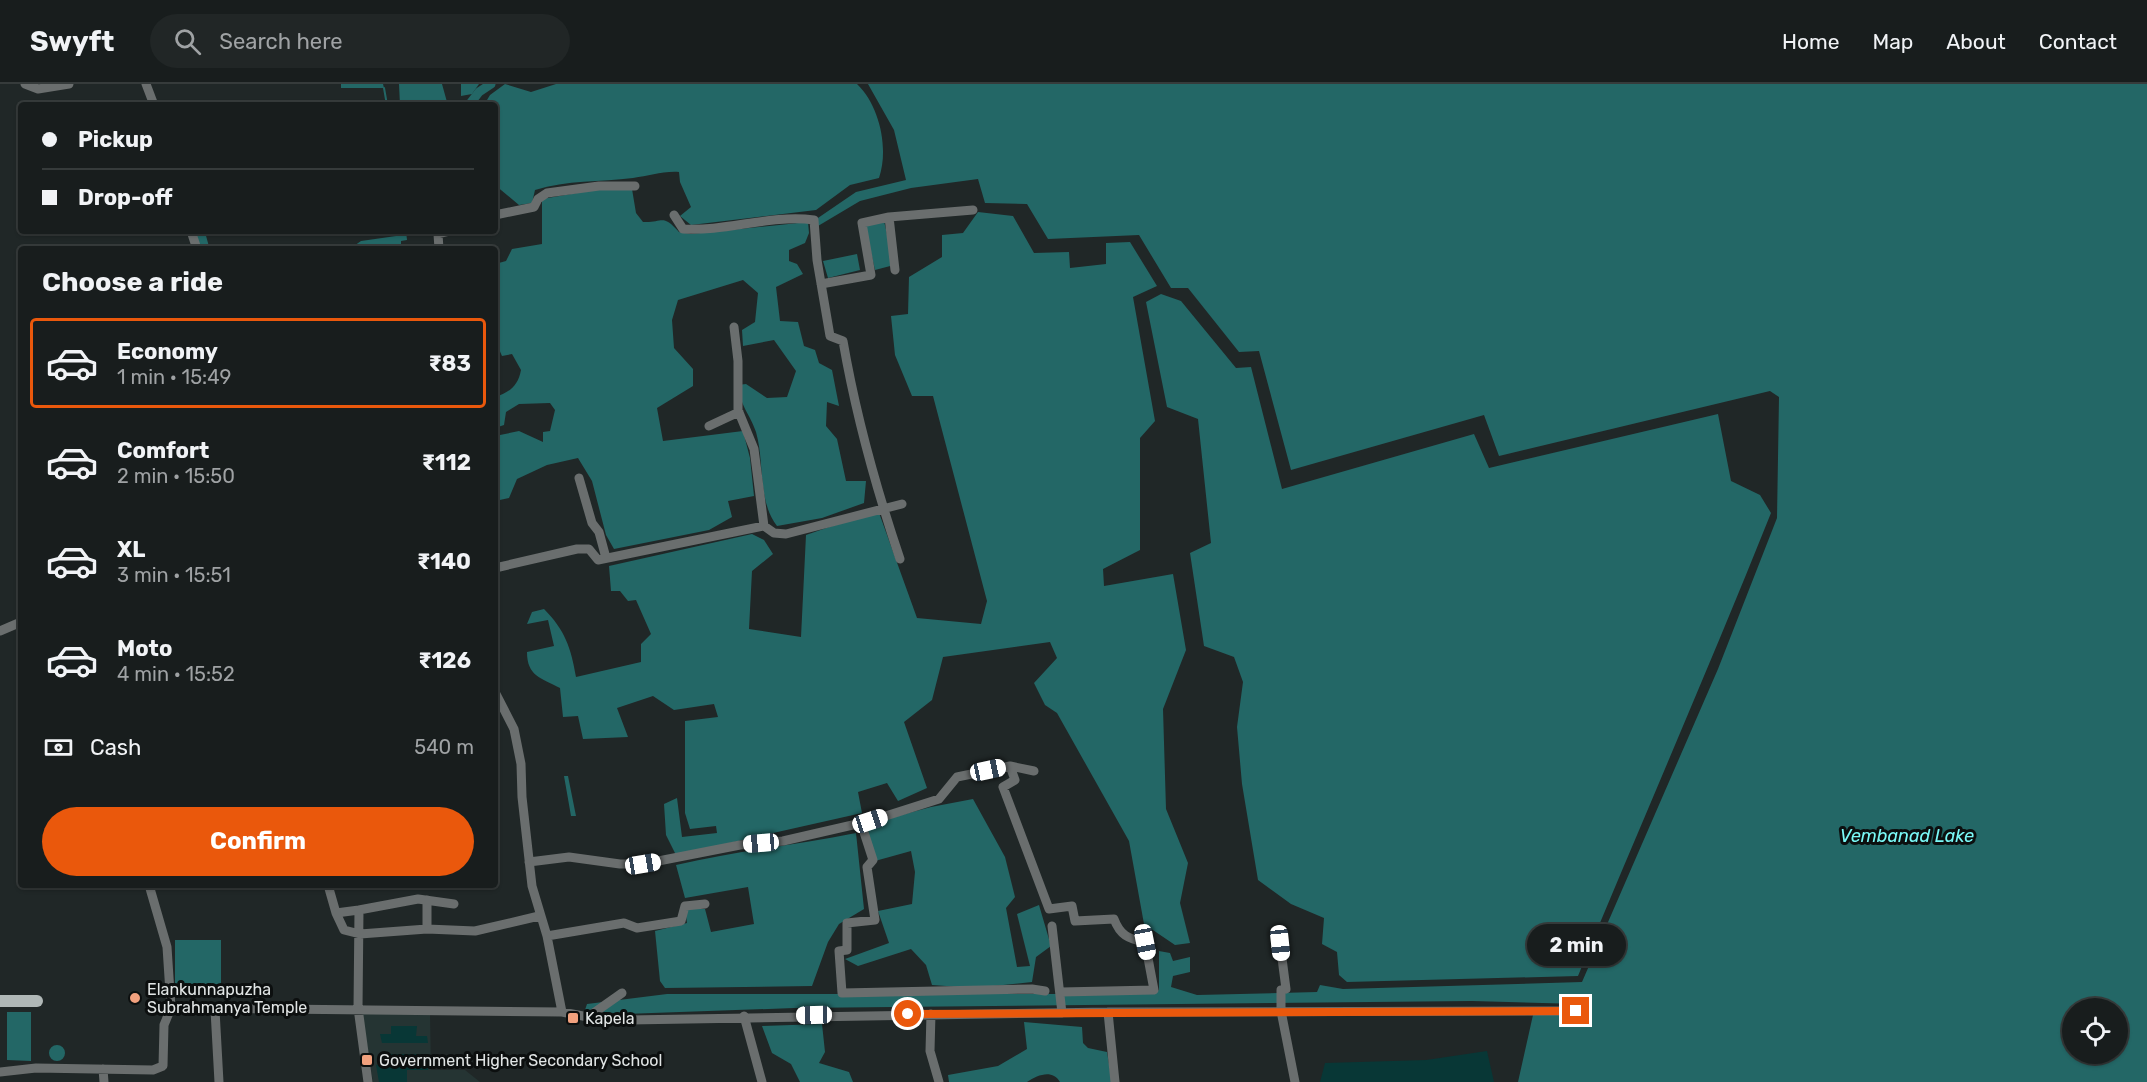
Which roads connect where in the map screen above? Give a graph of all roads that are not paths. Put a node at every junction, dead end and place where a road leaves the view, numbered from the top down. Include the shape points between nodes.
1 (25, 84) edge
2 (69, 84) edge
3 (146, 84) edge
4 (153, 102) edge
5 (635, 186) dead end
6 (973, 210) dead end
7 (498, 214) edge
8 (674, 215) dead end
9 (889, 217) junction
10 (895, 270) dead end
11 (821, 284) junction
12 (734, 327) dead end
13 (739, 412) junction
14 (709, 426) dead end
15 (579, 478) dead end
16 (902, 504) dead end
17 (883, 509) junction
18 (764, 526) junction
19 (606, 558) junction
20 (900, 559) dead end
21 (498, 567) edge
22 (18, 623) edge
23 (0, 631) edge
24 (498, 698) edge
25 (1010, 766) junction
26 (1034, 771) dead end
27 (861, 823) junction
28 (529, 862) junction
29 (150, 888) edge
30 (329, 888) edge
31 (427, 900) junction
32 (454, 904) dead end
33 (705, 904) dead end
34 (359, 910) junction
35 (336, 913) junction
36 (539, 916) junction
37 (1052, 926) dead end
38 (426, 929) junction
39 (360, 934) junction
40 (546, 936) junction
41 (1280, 943) dead end
42 (1044, 991) dead end
43 (1061, 992) junction
44 (622, 993) dead end
45 (0, 1001) edge
46 (37, 1001) dead end
47 (171, 1008) junction
48 (358, 1008) junction
49 (215, 1010) junction
50 (1281, 1011) junction
51 (1576, 1011) dead end
52 (562, 1012) junction
53 (1108, 1012) junction
54 (1062, 1013) junction
55 (931, 1014) junction
56 (744, 1016) junction
57 (588, 1017) junction
58 (103, 1069) junction
59 (0, 1072) edge
60 (104, 1082) edge
61 (219, 1082) edge
62 (368, 1082) edge
63 (762, 1082) edge
64 (939, 1082) edge
65 (1115, 1082) edge
66 (1295, 1082) edge

1 - 2 street via 38,89
3 - 4 street
5 - 7 street via 546,193 534,207
6 - 9 street
8 - 11 street via 683,229 699,230 814,220
9 - 10 street
9 - 11 street via 862,223 871,275
11 - 17 street via 830,336 843,341 853,400
12 - 13 street
13 - 14 street
13 - 18 street via 754,449
15 - 19 street
16 - 17 street
17 - 18 street via 786,534 774,533
17 - 20 street
18 - 19 street
19 - 21 street via 598,560 589,549 577,549
22 - 23 street
24 - 28 street via 514,729 521,764
25 - 26 street
25 - 27 street via 957,777 939,799
25 - 43 street via 1015,780 1003,788 1049,909 1072,906 1076,921 1114,919 1118,930 1129,939 1145,942 1154,990
27 - 28 street via 783,841 740,845 643,864 569,857
27 - 42 street via 873,860 867,867 875,920 848,923 848,950 839,951 842,993
28 - 36 street
29 - 47 street via 167,947
30 - 35 street
31 - 32 street
31 - 34 street
31 - 38 street
33 - 40 street via 685,906 681,921 637,928 624,923
34 - 35 street
34 - 39 street
35 - 39 street via 344,930
36 - 38 street via 475,932
36 - 40 street
37 - 43 street
38 - 39 street
39 - 48 street
40 - 52 street
41 - 50 street via 1286,989 1281,990
43 - 54 street
44 - 57 street
45 - 46 main road
47 - 49 street
47 - 58 street via 164,1025 163,1066 153,1070
48 - 49 street
48 - 52 street
48 - 62 street
49 - 61 street
50 - 51 street
50 - 53 street
50 - 66 street
52 - 57 street
53 - 54 street
53 - 65 street
54 - 55 street
55 - 56 street
55 - 64 street via 930,1051
56 - 57 street via 629,1020
56 - 63 street
58 - 59 street
58 - 60 street

